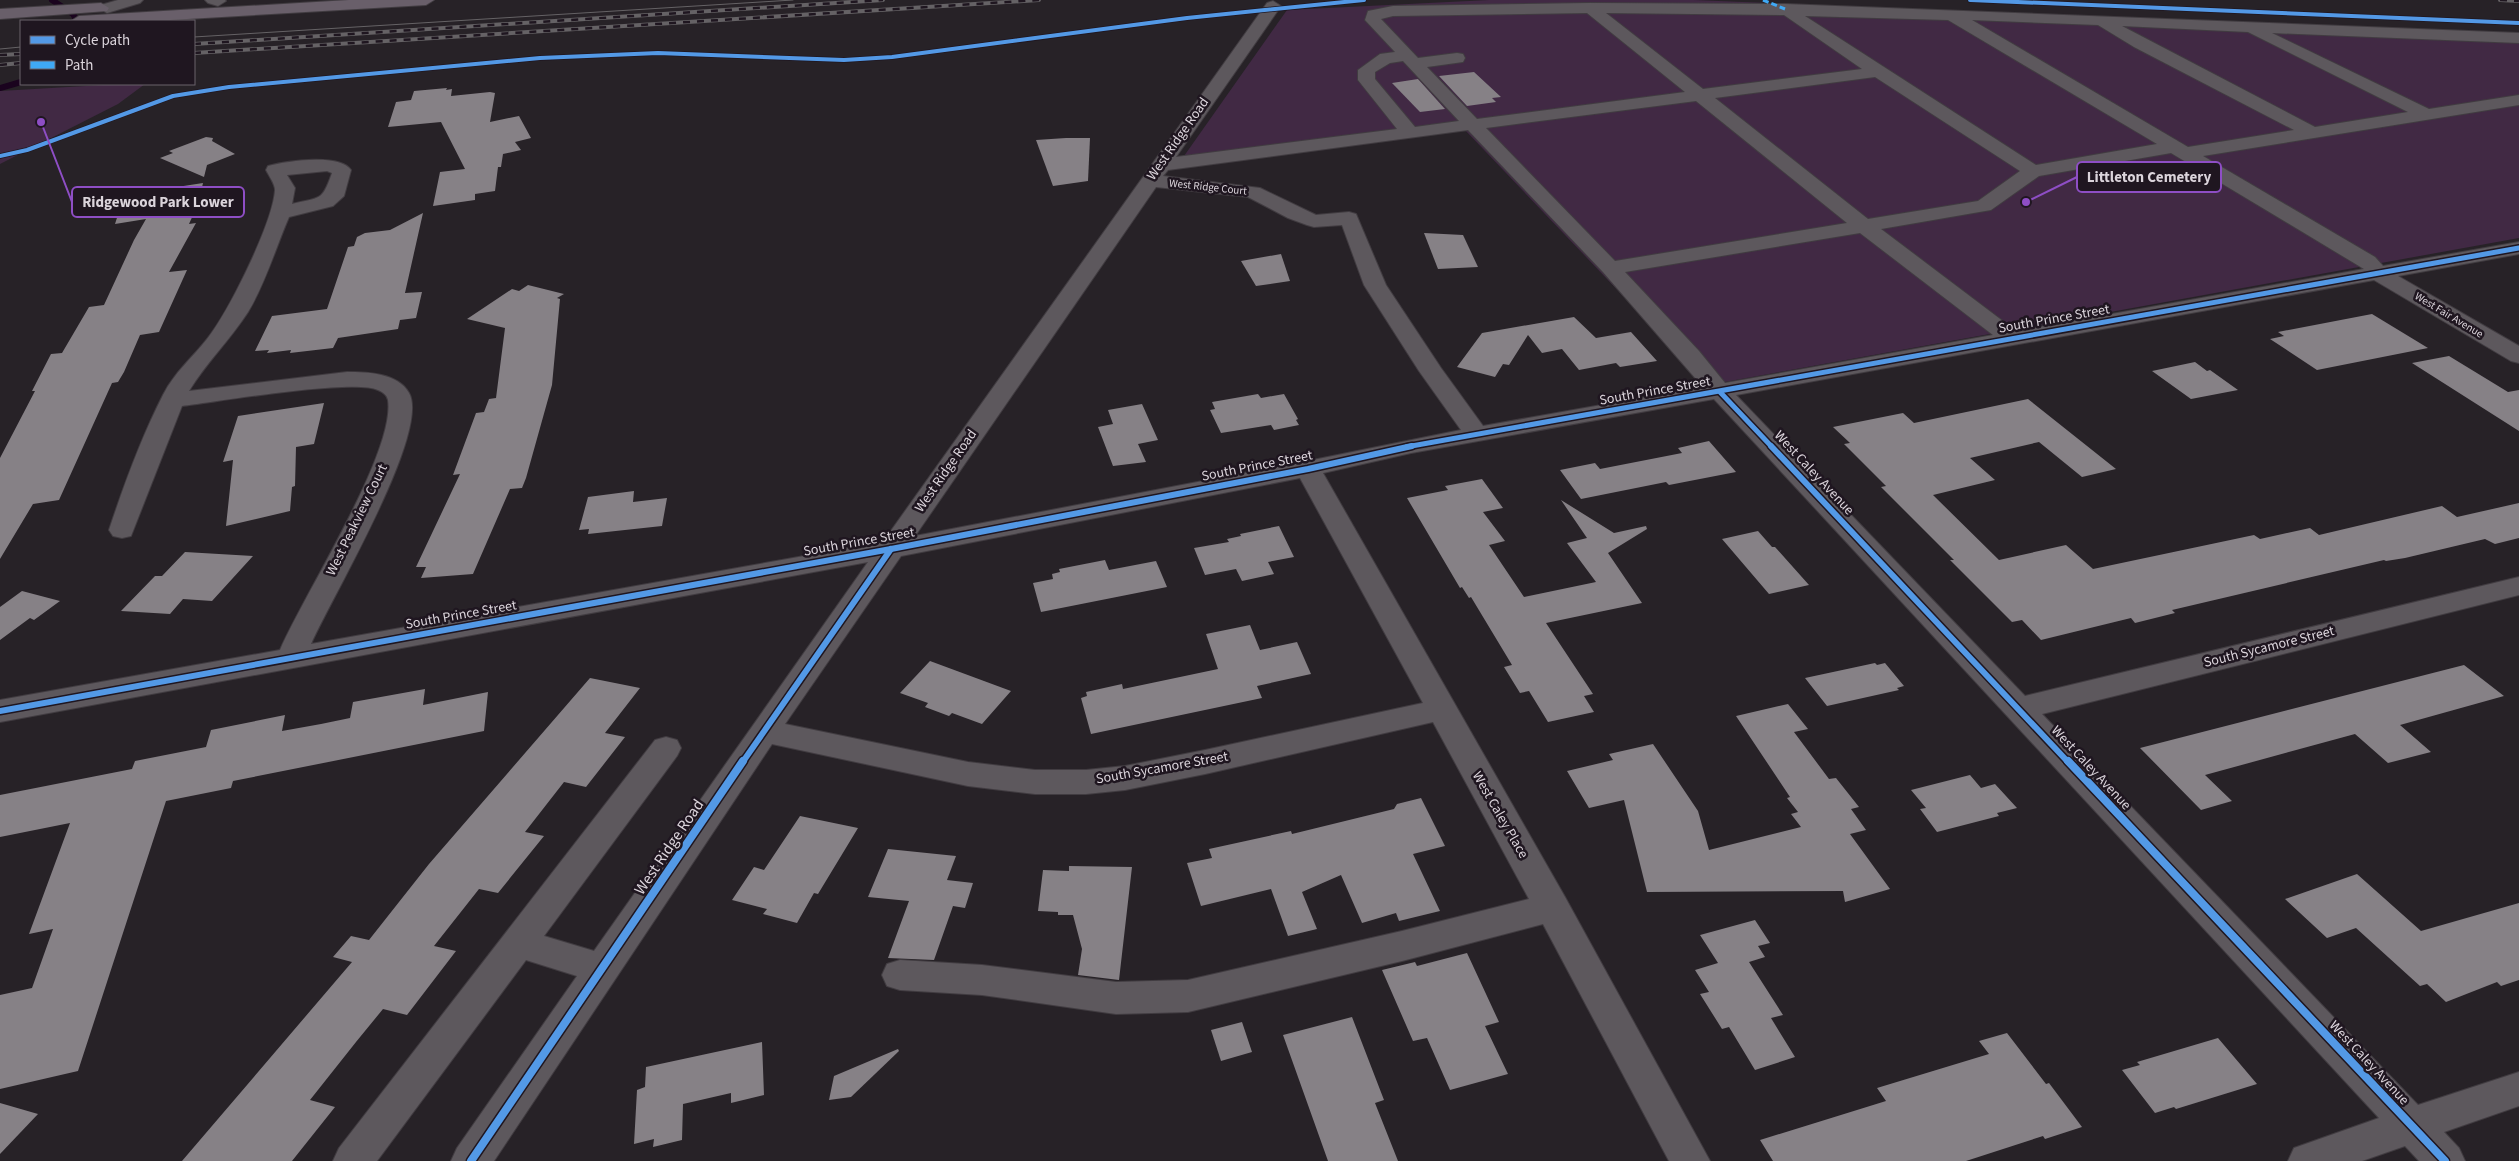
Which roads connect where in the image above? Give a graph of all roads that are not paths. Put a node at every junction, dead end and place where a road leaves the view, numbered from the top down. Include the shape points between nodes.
1 (134, 0) edge
2 (224, 0) edge
3 (239, 0) edge
4 (426, 0) edge
5 (1273, 6) dead end
6 (107, 8) junction
7 (1590, 8) junction
8 (1785, 9) junction
9 (0, 14) edge
10 (1949, 14) junction
11 (102, 20) edge
12 (2103, 21) junction
13 (20, 25) edge
14 (0, 26) edge
15 (2250, 28) junction
16 (2519, 38) edge
17 (1457, 58) dead end
18 (1411, 60) junction
19 (1878, 72) junction
20 (1702, 96) junction
21 (2519, 100) edge
22 (2425, 114) junction
23 (1475, 126) junction
24 (2314, 132) junction
25 (1411, 134) junction
26 (2179, 150) junction
27 (2033, 171) junction
28 (1154, 173) junction
29 (281, 213) junction
30 (1864, 226) junction
31 (2519, 248) edge
32 (1610, 268) junction
33 (2379, 274) junction
34 (2012, 339) junction
35 (2519, 356) edge
36 (1720, 392) junction
37 (174, 400) junction
38 (1477, 435) junction
39 (1308, 469) junction
40 (122, 530) dead end
41 (891, 549) junction
42 (2519, 586) edge
43 (291, 658) junction
44 (2018, 709) junction
45 (1440, 710) junction
46 (0, 711) edge
47 (764, 731) junction
48 (666, 748) dead end
49 (1553, 907) junction
50 (519, 943) junction
51 (602, 969) junction
52 (900, 975) dead end
53 (2519, 1089) edge
54 (2412, 1126) junction
55 (353, 1161) edge
56 (471, 1161) edge
57 (1690, 1161) edge
58 (2308, 1161) edge
59 (2445, 1161) edge

1 - 6 street
2 - 3 highway
2 - 6 highway
4 - 11 highway
5 - 28 street, West Ridge Road
6 - 9 highway
7 - 8 street
7 - 18 street, West Caley Avenue via 1524,7 1374,14 1373,20
7 - 20 street
8 - 10 street
8 - 19 street
10 - 12 street
10 - 26 street, West Fair Avenue
12 - 15 street
12 - 24 street via 2140,44
13 - 14 highway
15 - 16 street
15 - 22 street
17 - 18 street
18 - 23 street, West Caley Avenue
18 - 25 street via 1386,58 1366,70 1367,80
19 - 20 street
19 - 27 street
20 - 23 street
20 - 30 street
21 - 22 street
22 - 24 street
23 - 25 street
23 - 32 street, West Caley Avenue
24 - 26 street
25 - 28 street
26 - 27 street
26 - 33 street, West Fair Avenue via 2368,261
27 - 30 street via 1984,206
28 - 38 street, West Ridge Court via 1253,192 1314,221 1349,218 1375,285
28 - 41 street, West Ridge Road
29 - 29 street via 285,188 275,170 329,165 342,170 334,196 326,202
29 - 37 street via 238,310 215,344 191,369
30 - 32 street
30 - 34 street
31 - 33 street, South Prince Street
32 - 36 street, West Caley Avenue via 1697,362
33 - 34 street, South Prince Street
33 - 35 street, West Fair Avenue
34 - 36 street, South Prince Street
36 - 38 street, South Prince Street
36 - 44 street, West Caley Avenue
37 - 40 street via 135,490
37 - 43 street, West Peakview Court via 347,379 371,380 387,386 400,400 392,446 376,488
38 - 39 street, South Prince Street
39 - 41 street, South Prince Street
39 - 45 street, West Caley Place
41 - 43 street, South Prince Street
41 - 47 street, West Ridge Road
42 - 44 street, South Sycamore Street
43 - 46 street, South Prince Street
44 - 54 street, West Caley Avenue
45 - 47 street, South Sycamore Street via 1205,762 1125,778 1086,782 1035,782 968,774
45 - 49 street, West Caley Place
47 - 51 street, West Ridge Road
48 - 50 street
49 - 52 street via 1188,996 1116,998 982,980
49 - 57 street, West Caley Place
50 - 51 street
50 - 55 street
51 - 56 street, West Ridge Road
53 - 54 street
54 - 58 street
54 - 59 street, West Caley Avenue

